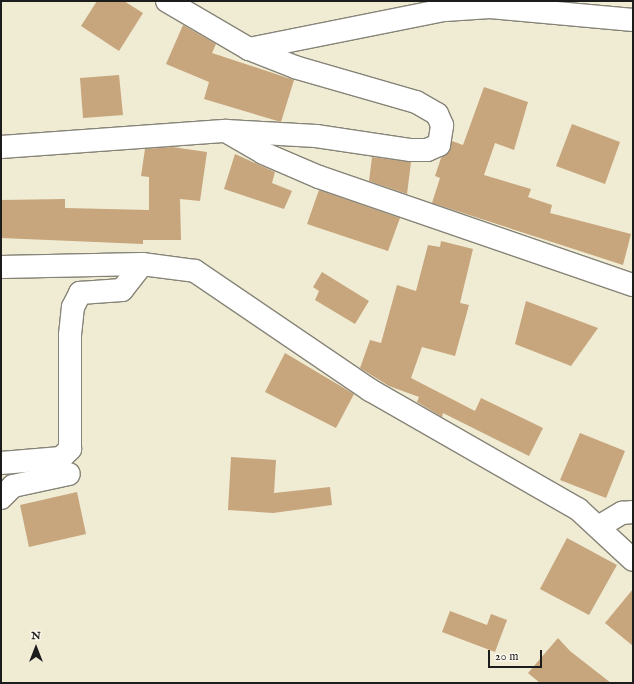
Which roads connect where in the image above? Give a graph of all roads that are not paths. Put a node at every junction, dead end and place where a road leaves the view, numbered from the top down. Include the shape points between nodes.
1 (167, 1) edge
2 (633, 20) edge
3 (249, 49) junction
4 (226, 131) junction
5 (1, 147) edge
6 (142, 264) junction
7 (1, 267) edge
8 (633, 285) edge
9 (1, 463) edge
10 (68, 474) dead end
11 (1, 498) edge
12 (633, 512) edge
13 (600, 526) junction
14 (633, 560) edge

1 - 3 street
2 - 3 street via 490,7 445,10
3 - 4 street via 295,67 416,102 436,114 443,135 438,145 427,150 411,150 316,136
4 - 5 street
4 - 8 street via 263,153 319,177
6 - 7 street
6 - 9 street via 122,290 80,293 73,307 70,335 70,449 61,458
6 - 13 street via 195,271 213,281 370,390 546,488
10 - 11 street via 14,486
12 - 13 street via 616,516
13 - 14 street

